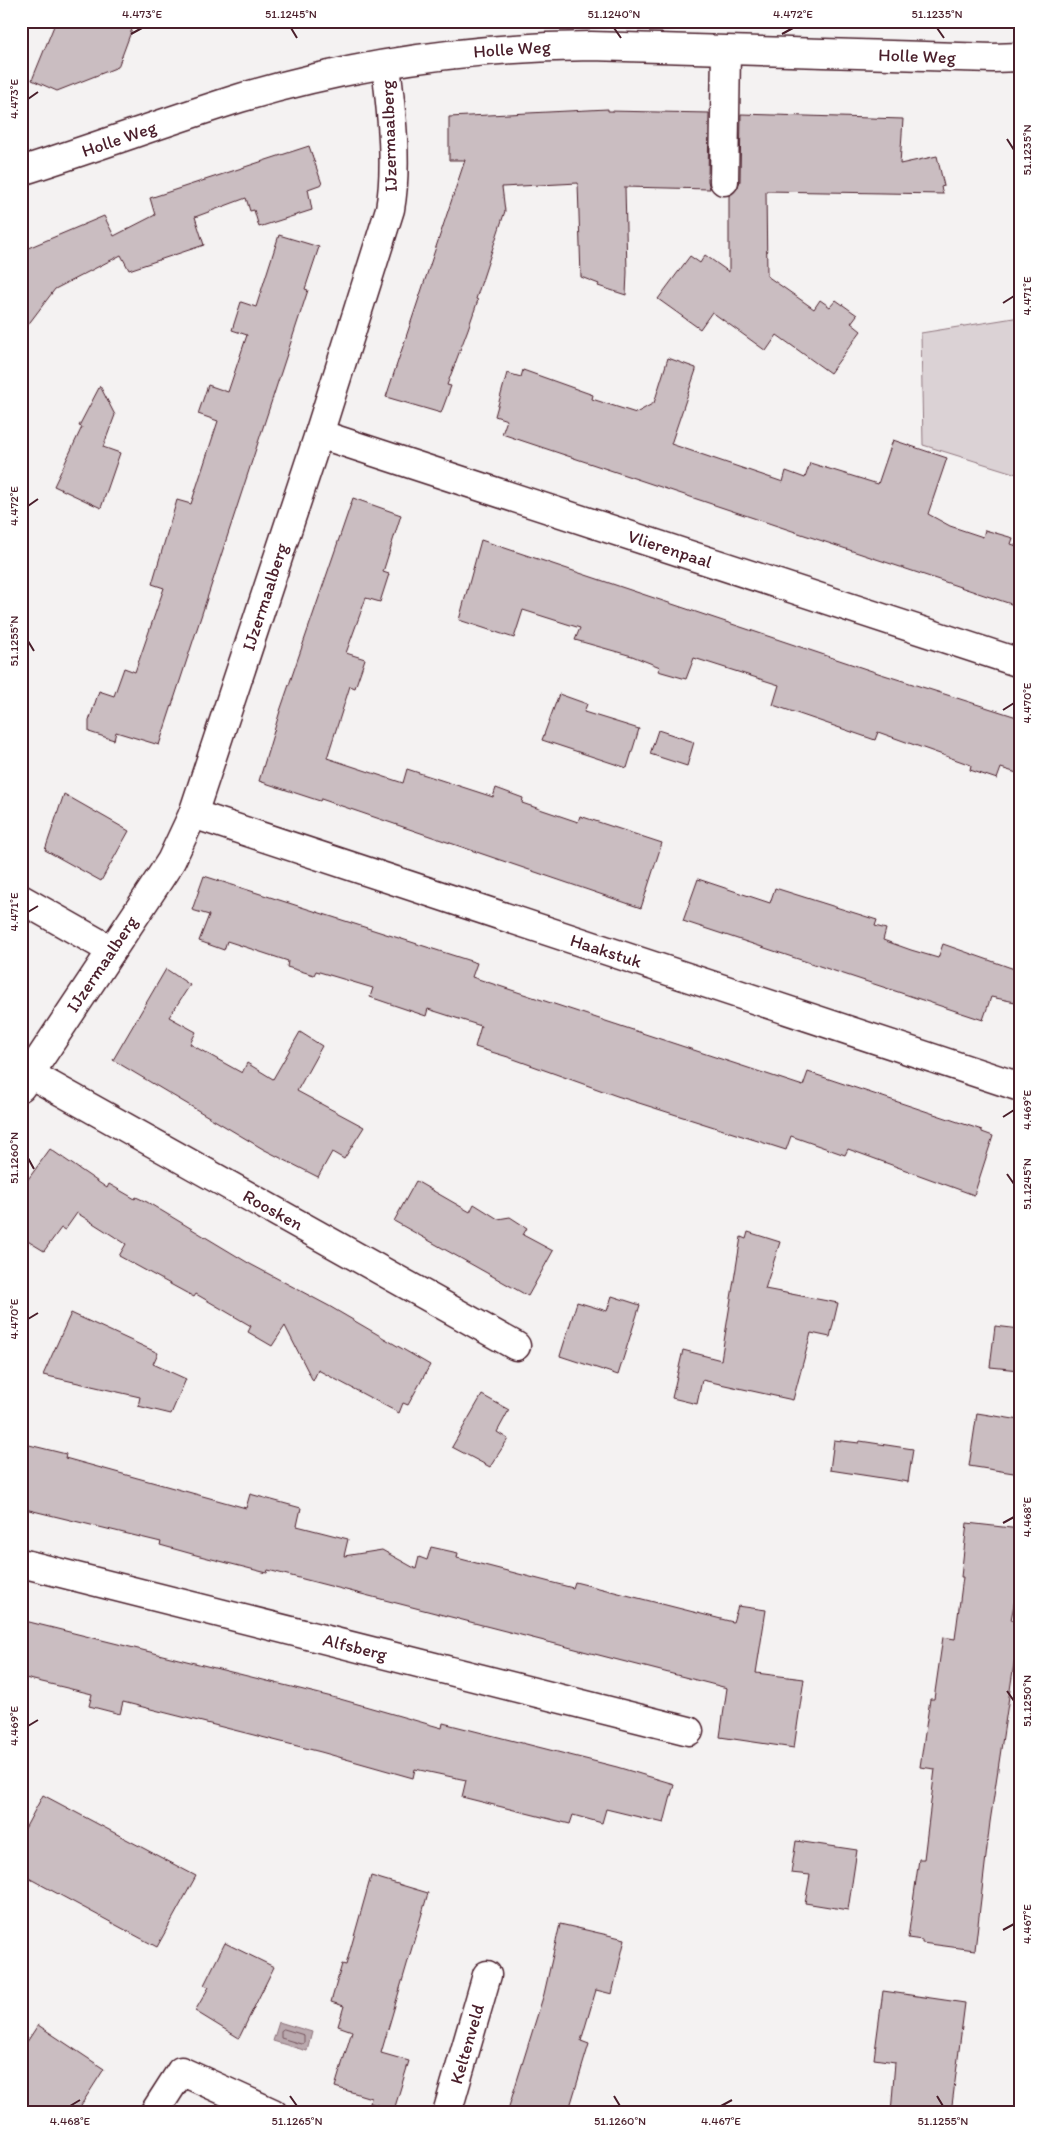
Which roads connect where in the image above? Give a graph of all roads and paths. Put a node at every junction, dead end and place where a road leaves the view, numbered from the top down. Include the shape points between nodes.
1 (726, 51) junction
2 (1020, 57) edge
3 (386, 65) junction
4 (21, 171) edge
5 (724, 181) dead end
6 (319, 434) junction
7 (1020, 663) edge
8 (193, 814) junction
9 (21, 899) edge
10 (111, 950) junction
11 (25, 1080) edge
12 (1020, 1088) edge
13 (516, 1346) dead end
14 (21, 1564) edge
15 (689, 1731) dead end
16 (486, 1976) dead end
17 (154, 2113) edge
18 (273, 2113) edge
19 (447, 2113) edge

1 - 2 street, Holle Weg
1 - 3 street, Holle Weg via 539,46 456,53
1 - 5 street
3 - 4 street, Holle Weg via 241,98
3 - 6 street, IJzermaalberg via 392,196
6 - 7 street, Vlierenpaal
6 - 8 street, IJzermaalberg
8 - 10 street, IJzermaalberg via 171,861
8 - 12 street, Haakstuk
9 - 10 street
10 - 11 street, IJzermaalberg
11 - 13 street, Roosken
14 - 15 street, Alfsberg
16 - 19 street, Keltenveld
17 - 18 street via 181,2071

